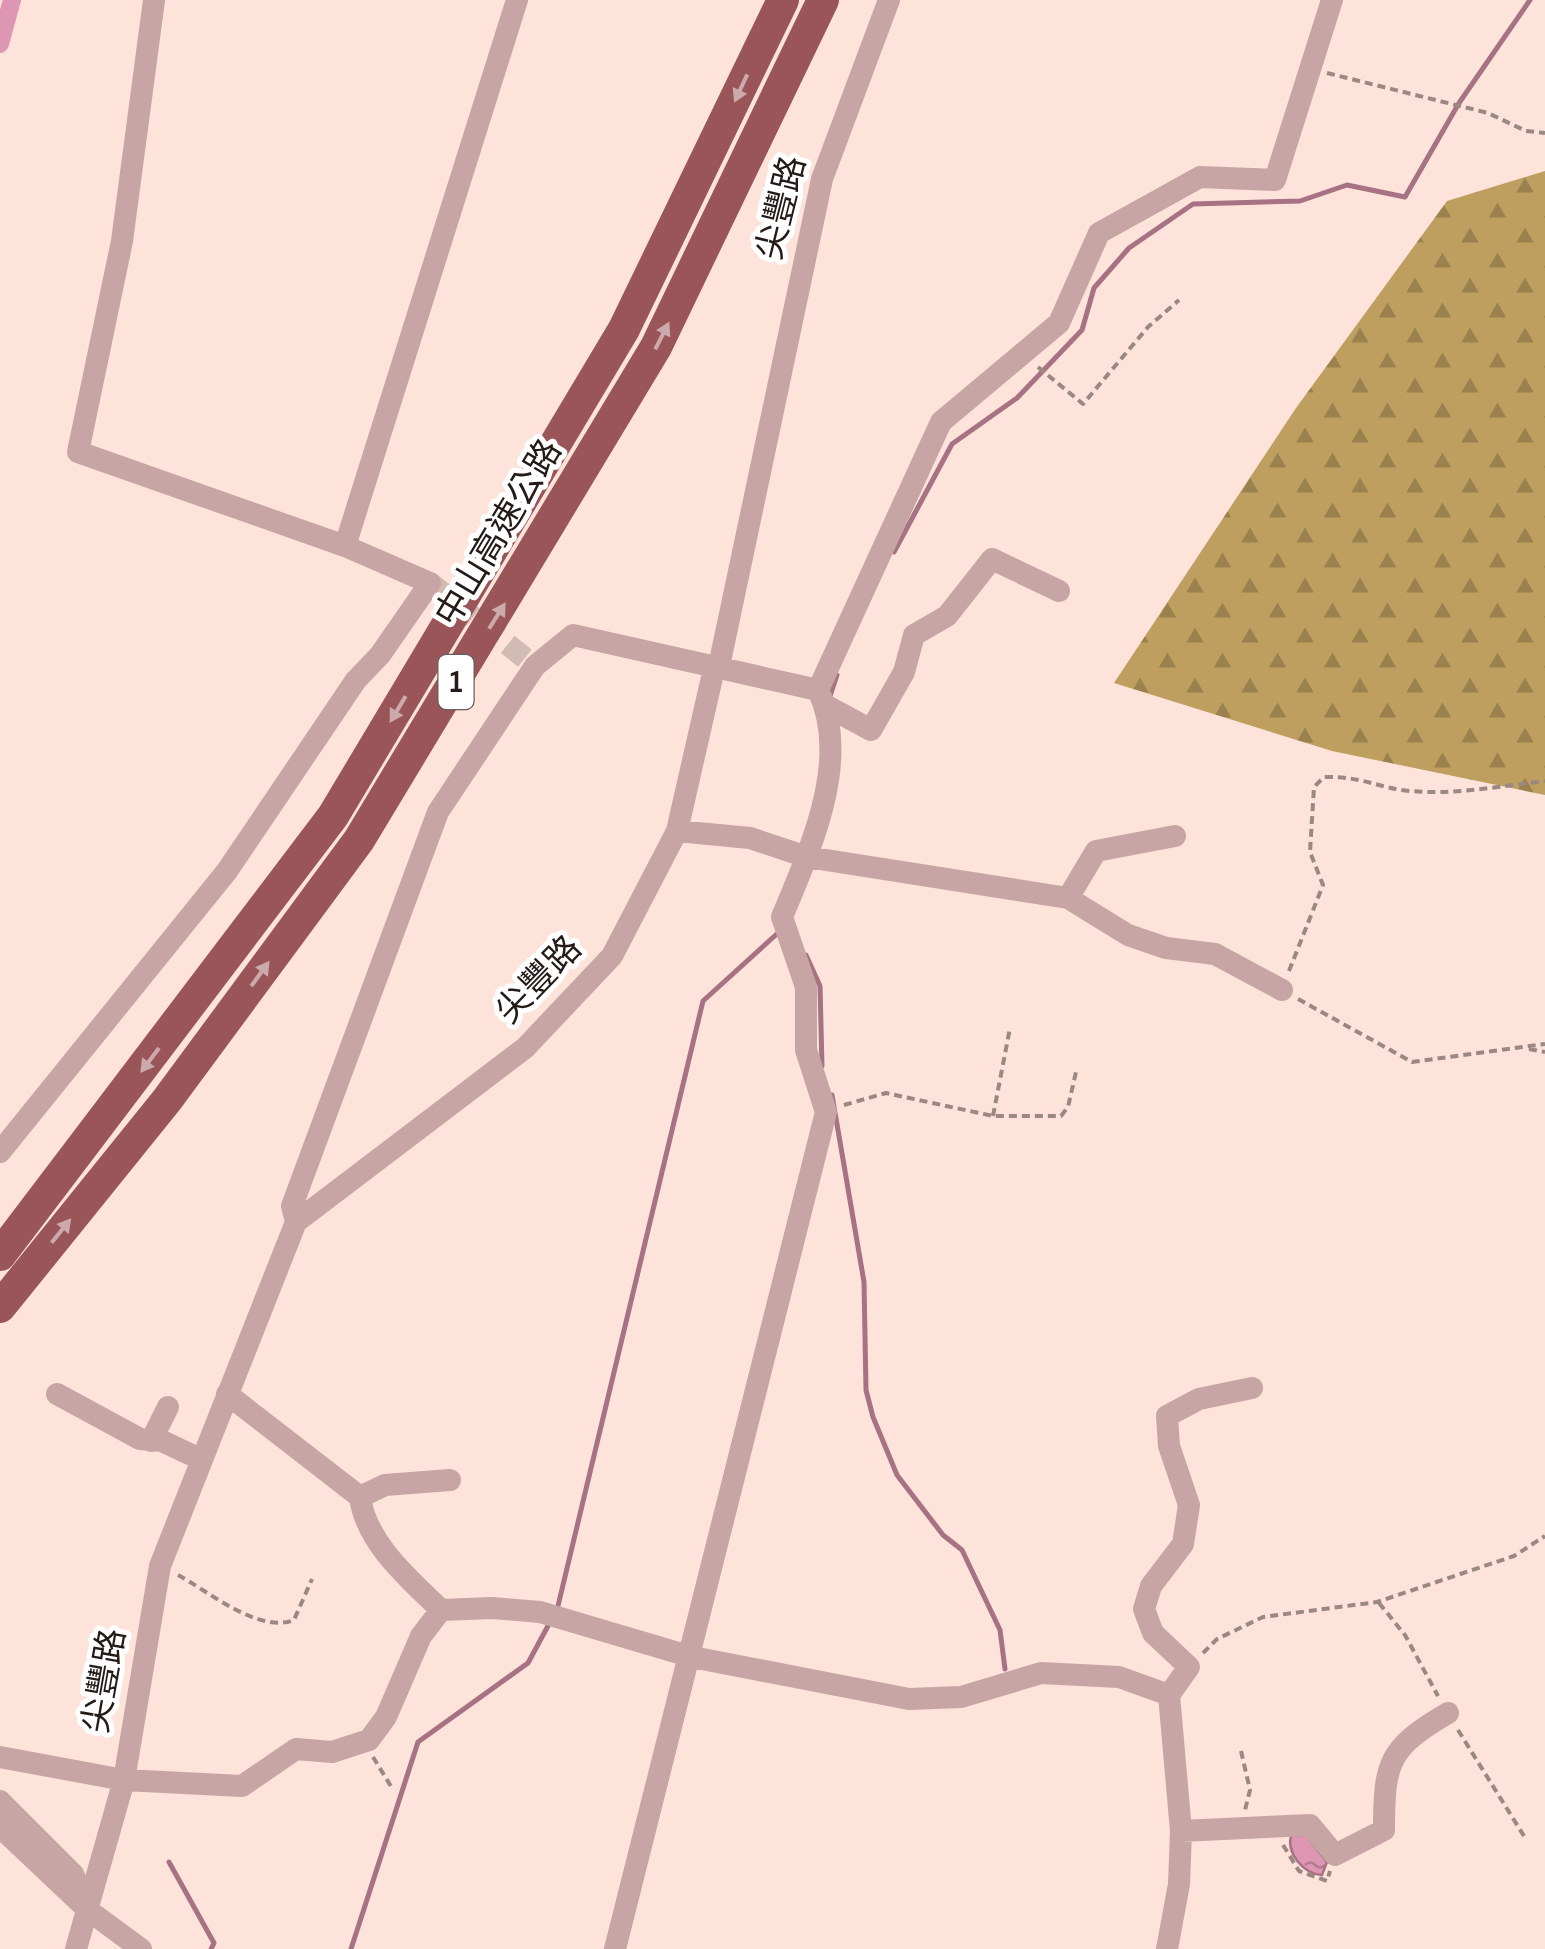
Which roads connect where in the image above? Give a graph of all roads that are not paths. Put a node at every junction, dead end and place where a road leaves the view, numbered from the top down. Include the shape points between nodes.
1 (154, 0) edge
2 (517, 0) edge
3 (783, 0) edge
4 (823, 0) edge
5 (888, 0) edge
6 (1332, 0) edge
7 (344, 546) junction
8 (1059, 591) dead end
9 (719, 666) junction
10 (822, 698) junction
11 (677, 831) junction
12 (1175, 836) dead end
13 (815, 857) junction
14 (1068, 898) junction
15 (1282, 990) road end
16 (0, 1152) edge
17 (296, 1222) junction
18 (0, 1256) edge
19 (0, 1307) edge
20 (1252, 1388) dead end
21 (57, 1394) dead end
22 (227, 1394) junction
23 (168, 1407) dead end
24 (150, 1441) junction
25 (200, 1460) junction
26 (450, 1480) dead end
27 (360, 1497) junction
28 (441, 1610) junction
29 (692, 1657) junction
30 (1169, 1695) junction
31 (1448, 1714) dead end
32 (0, 1756) edge
33 (124, 1780) junction
34 (0, 1801) edge
35 (0, 1827) edge
36 (1180, 1831) junction
37 (88, 1910) junction
38 (76, 1949) edge
39 (141, 1949) edge
40 (615, 1949) edge
41 (1168, 1949) edge

1 - 7 street via 122,241 78,452
2 - 7 street
3 -> 18 highway, 中山高速公路 / 1 via 624,329 333,816
19 -> 4 highway, 中山高速公路 / 1 via 167,1100 369,824 656,347
5 - 9 street, 尖豐路 via 822,179
6 - 10 street via 1275,180 1200,176 1099,234 1059,323 941,422
7 - 16 street via 430,583 226,872
8 - 10 street via 992,558 947,616 914,635 904,672 871,730
9 - 10 street
9 - 11 street, 尖豐路 via 712,673
9 - 17 street via 572,635 535,666 438,812 292,1206
10 - 13 street via 830,772
11 - 13 street via 750,838
11 - 17 street, 尖豐路 via 612,956 526,1048
12 - 14 street via 1096,852
13 - 14 street
13 - 29 street via 784,926 806,987 806,1050 826,1112
14 - 15 street via 1128,934 1166,948 1215,954
17 - 22 street, 尖豐路
20 - 30 street via 1199,1399 1167,1416 1168,1446 1189,1505 1183,1544 1151,1586 1144,1610 1154,1633 1189,1667
21 - 24 street
22 - 25 street, 尖豐路
22 - 27 street
23 - 24 street
24 - 25 street
25 - 33 street, 尖豐路 via 160,1566
26 - 27 street via 386,1485
27 - 28 street via 363,1516 398,1568
28 - 29 street via 540,1612
28 - 33 street via 421,1636 386,1717 364,1742 332,1752 296,1748 242,1786
29 - 30 street via 910,1699 960,1696 1041,1673 1119,1677
29 - 40 street
30 - 36 street
31 - 36 street via 1413,1733 1384,1775 1384,1830 1336,1856 1310,1825
32 - 33 street
33 - 37 street, 尖豐路
34 - 37 street via 73,1874
35 - 37 street
36 - 41 street
37 - 38 street, 尖豐路
37 - 39 street

